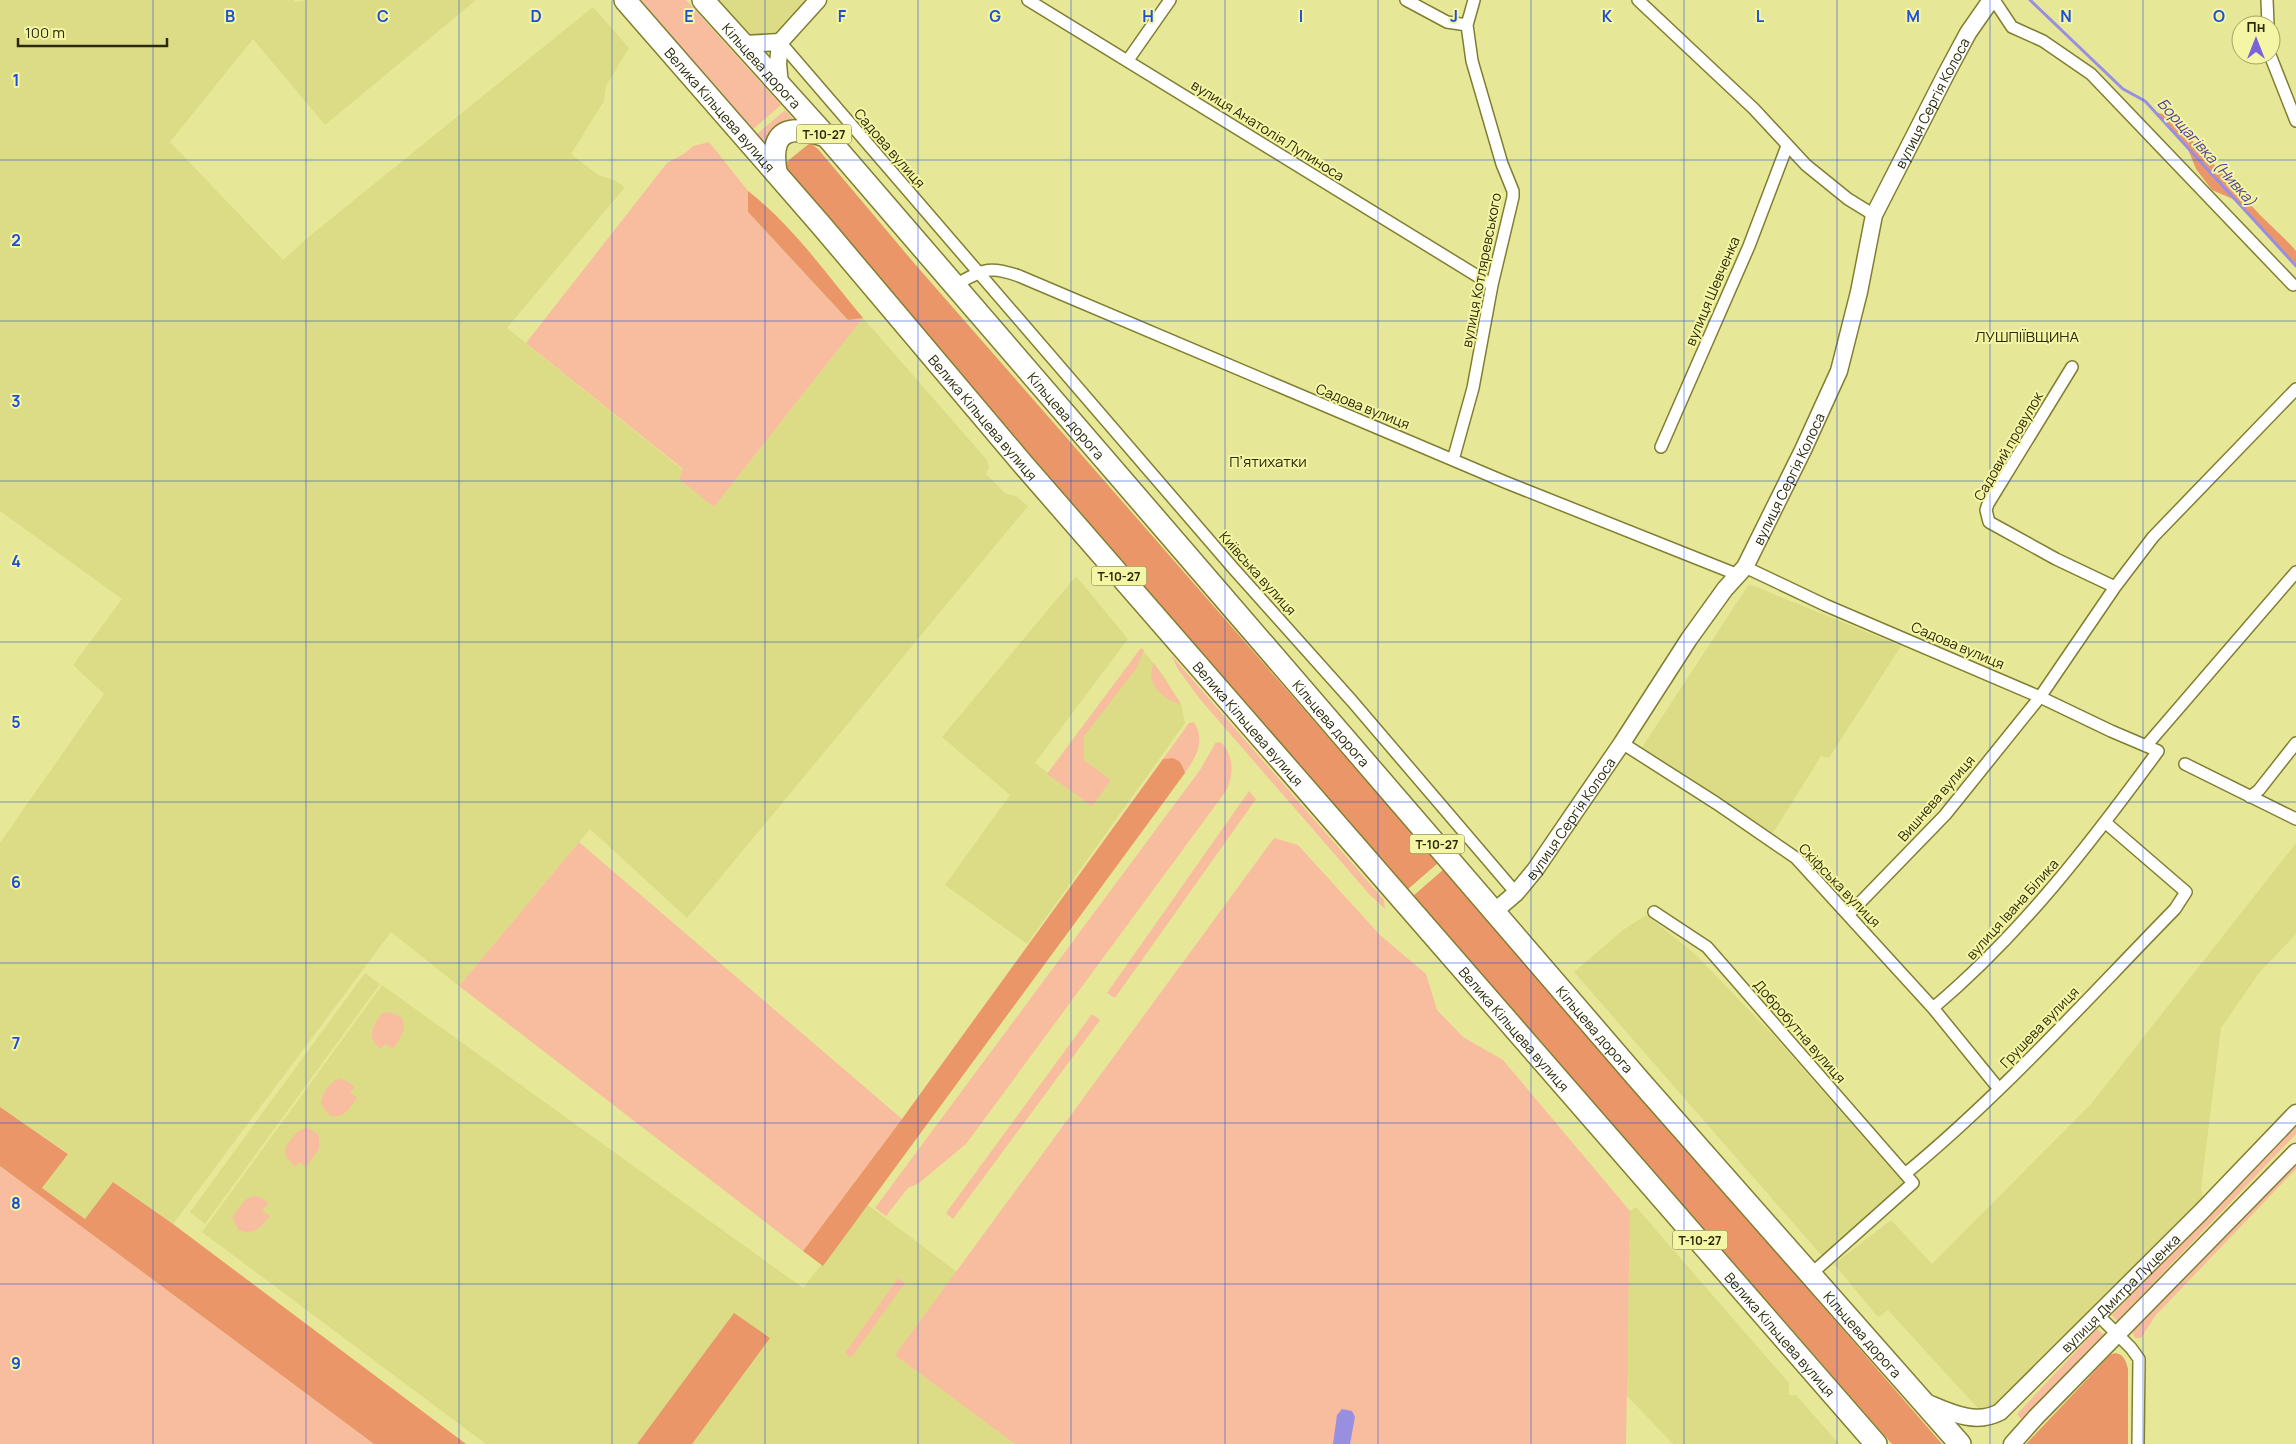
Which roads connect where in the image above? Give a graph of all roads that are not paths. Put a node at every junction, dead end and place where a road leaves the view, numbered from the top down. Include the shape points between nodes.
1 (625, 0) edge
2 (703, 0) edge
3 (818, 0) edge
4 (1028, 0) edge
5 (1170, 0) edge
6 (1406, 0) edge
7 (1474, 0) edge
8 (1638, 0) edge
9 (1992, 0) edge
10 (2267, 0) edge
11 (2268, 15) edge
12 (1467, 25) junction
13 (780, 42) junction
14 (744, 44) junction
15 (1128, 60) junction
16 (2274, 65) edge
17 (780, 84) junction
18 (2296, 121) edge
19 (826, 136) junction
20 (1787, 146) junction
21 (776, 172) junction
22 (1874, 215) junction
23 (980, 272) junction
24 (955, 285) junction
25 (1492, 285) junction
26 (2295, 286) edge
27 (2072, 367) dead end
28 (2296, 389) edge
29 (1661, 447) dead end
30 (1453, 460) junction
31 (1741, 571) junction
32 (2296, 572) edge
33 (2115, 588) junction
34 (2040, 697) junction
35 (1622, 743) junction
36 (2296, 743) edge
37 (2146, 746) junction
38 (2158, 751) joint
39 (2185, 764) dead end
40 (2250, 797) junction
41 (2296, 819) edge
42 (2106, 823) junction
43 (1516, 893) junction
44 (1495, 911) junction
45 (1654, 912) dead end
46 (1849, 914) junction
47 (1932, 1008) junction
48 (1999, 1089) junction
49 (2296, 1113) edge
50 (2296, 1152) edge
51 (1904, 1174) junction
52 (1811, 1274) junction
53 (2098, 1315) junction
54 (2118, 1336) junction
55 (1922, 1400) junction
56 (1876, 1444) edge
57 (1960, 1444) edge
58 (2012, 1444) edge
59 (2138, 1444) edge

1 - 21 highway, Велика Кільцева вулиця / Т-10-27
2 - 14 highway, Кільцева дорога / Т-10-27
3 - 13 street
4 - 15 street, вулиця Анатолія Лупиноса
5 - 15 street
6 - 12 street via 1447,22
7 - 12 street, вулиця Котляревського
8 - 20 street via 1754,109
9 - 22 street, вулиця Сергія Колоса via 1968,33
9 - 26 street via 2012,27 2043,41 2091,74
10 - 11 street
12 - 25 street, вулиця Котляревського via 1472,62 1502,164 1513,190
13 - 14 street
13 - 17 street
13 - 23 street, Садова вулиця
14 - 17 highway, Кільцева дорога / Т-10-27
15 - 25 street, вулиця Анатолія Лупиноса
16 - 18 street
17 - 19 highway, Кільцева дорога / Т-10-27
19 - 21 highway via 797,129 786,133 774,150
19 - 24 highway, Кільцева дорога / Т-10-27
20 - 22 street via 1834,188
20 - 29 street, вулиця Шевченка via 1748,246
21 - 56 highway, Велика Кільцева вулиця / Т-10-27 via 1028,470
22 - 31 street, вулиця Сергія Колоса via 1839,371
23 - 24 street, Садова вулиця
23 - 30 street, Садова вулиця via 992,269 1019,276
23 - 43 street, Київська вулиця
24 - 44 highway, Кільцева дорога / Т-10-27
25 - 30 street, вулиця Котляревського via 1473,388
27 - 33 street, Садовий провулок via 1988,504 1987,515 1990,522
28 - 33 street via 2153,537
30 - 31 street, Садова вулиця
31 - 34 street, Садова вулиця
31 - 35 street, вулиця Сергія Колоса via 1689,638
32 - 37 street
33 - 34 street
34 - 37 street, Садова вулиця
34 - 46 street, Вишнева вулиця via 1945,815
35 - 43 street, вулиця Сергія Колоса
35 - 46 street, Скіфська вулиця via 1796,858
36 - 40 street
37 - 38 street, Садова вулиця
38 - 42 street, вулиця Івана Білика
39 - 40 street
40 - 41 street
42 - 47 street, вулиця Івана Білика via 2018,928
42 - 48 street, Грушева вулиця via 2186,892 2175,909
43 - 44 street, вулиця Сергія Колоса
44 - 52 highway, Кільцева дорога / Т-10-27
45 - 51 street, Добробутна вулиця via 1707,947
46 - 47 street, Скіфська вулиця
47 - 48 street, Скіфська вулиця
48 - 51 street, Грушева вулиця via 1954,1133
49 - 53 street, вулиця Дмитра Луценка
50 - 54 street, вулиця Дмитра Луценка
51 - 52 street, Добробутна вулиця via 1913,1183
52 - 55 highway, Кільцева дорога / Т-10-27
53 - 54 street
53 - 55 street, вулиця Дмитра Луценка via 2000,1412 1991,1417 1966,1417
54 - 58 street, вулиця Дмитра Луценка
54 - 59 street via 2139,1360
55 - 57 highway, Кільцева дорога / Т-10-27

